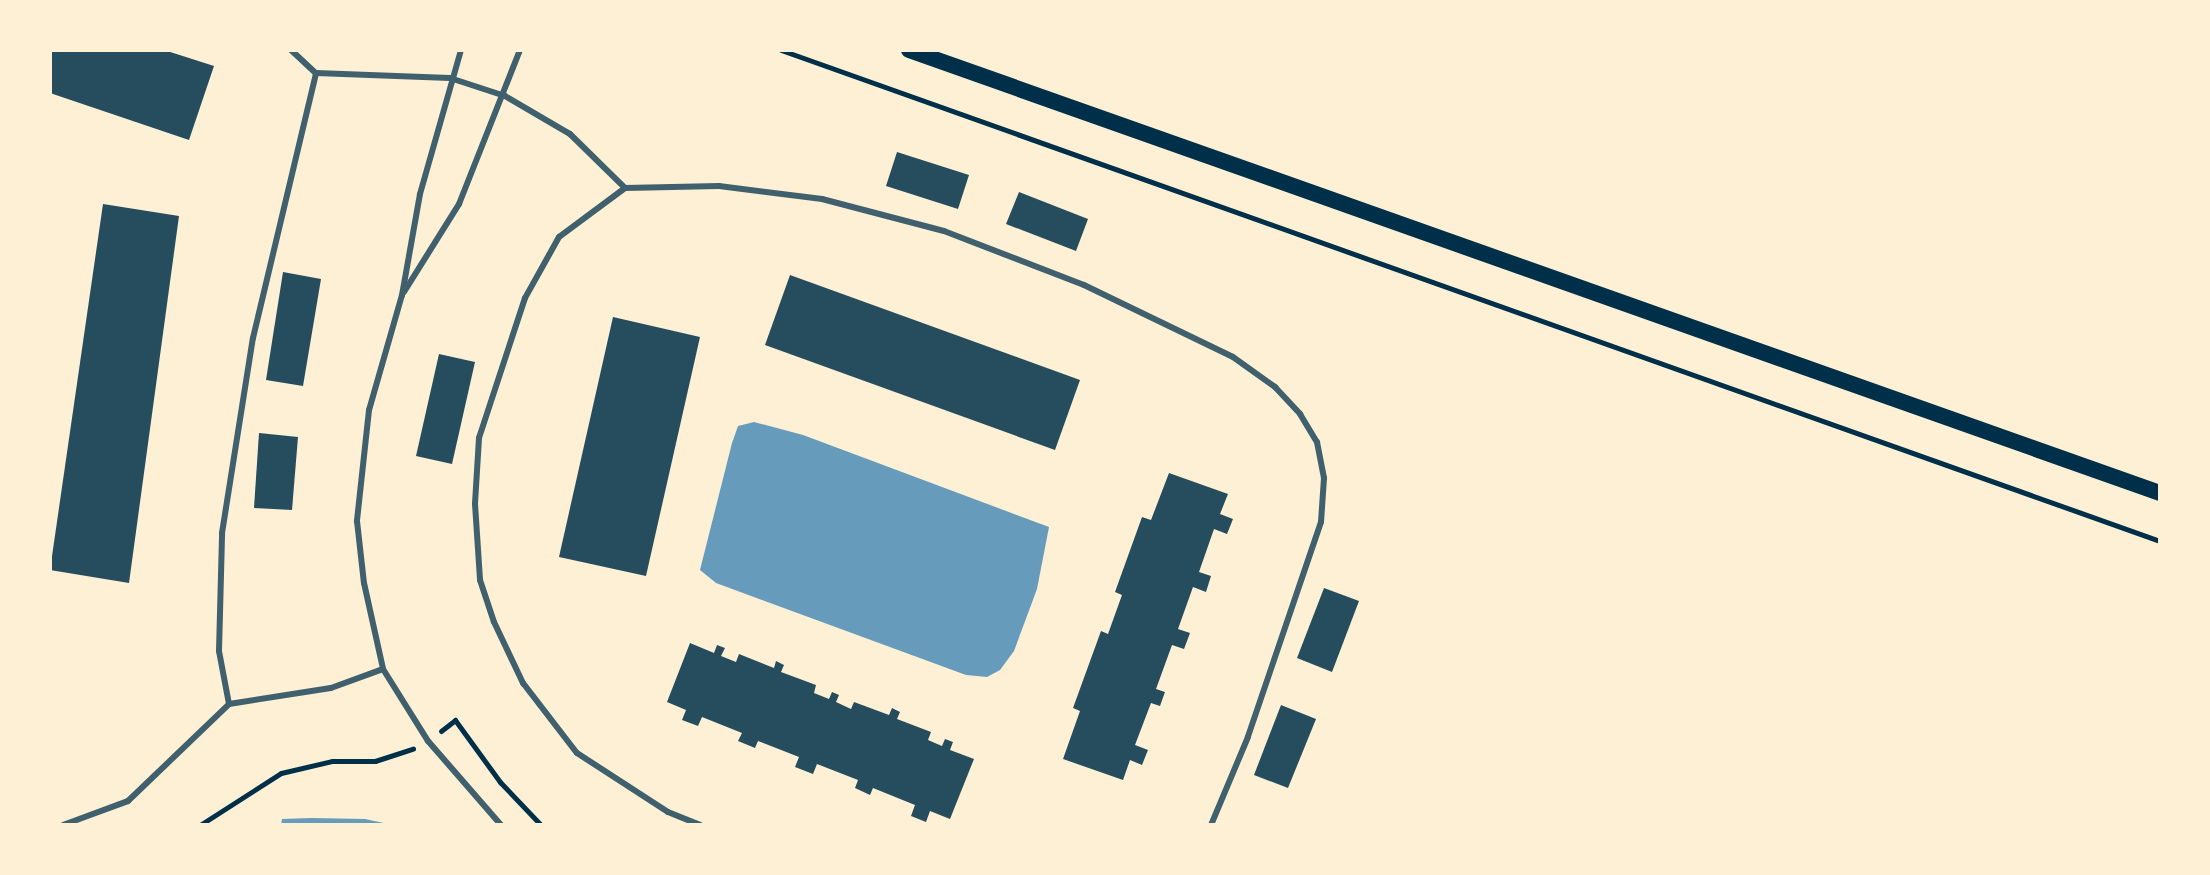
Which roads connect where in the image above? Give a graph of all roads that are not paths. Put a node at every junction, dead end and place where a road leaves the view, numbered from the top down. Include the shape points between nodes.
1 (291, 50) edge
2 (461, 50) edge
3 (520, 50) edge
4 (909, 50) edge
5 (316, 73) junction
6 (450, 78) junction
7 (505, 96) junction
8 (625, 188) junction
9 (402, 295) junction
10 (2160, 493) edge
11 (383, 669) junction
12 (229, 704) junction
13 (62, 825) edge
14 (501, 825) edge
15 (700, 825) edge
16 (1211, 825) edge

1 - 5 lane
2 - 6 lane
3 - 7 lane
4 - 10 main road
5 - 6 lane
5 - 12 lane via 253,338 222,533 219,651
6 - 7 lane
6 - 9 lane via 420,194
7 - 8 lane via 570,134
7 - 9 lane via 459,204
8 - 15 lane via 559,237 525,298 479,438 475,504 480,580 523,683 577,753 668,812
8 - 16 lane via 719,186 822,199 944,231 1084,285 1233,357 1275,387 1300,414 1317,442 1322,466 1321,522 1248,737
9 - 11 lane via 369,410 357,521
11 - 12 lane via 331,688
11 - 14 lane via 428,741
12 - 13 lane via 128,801

